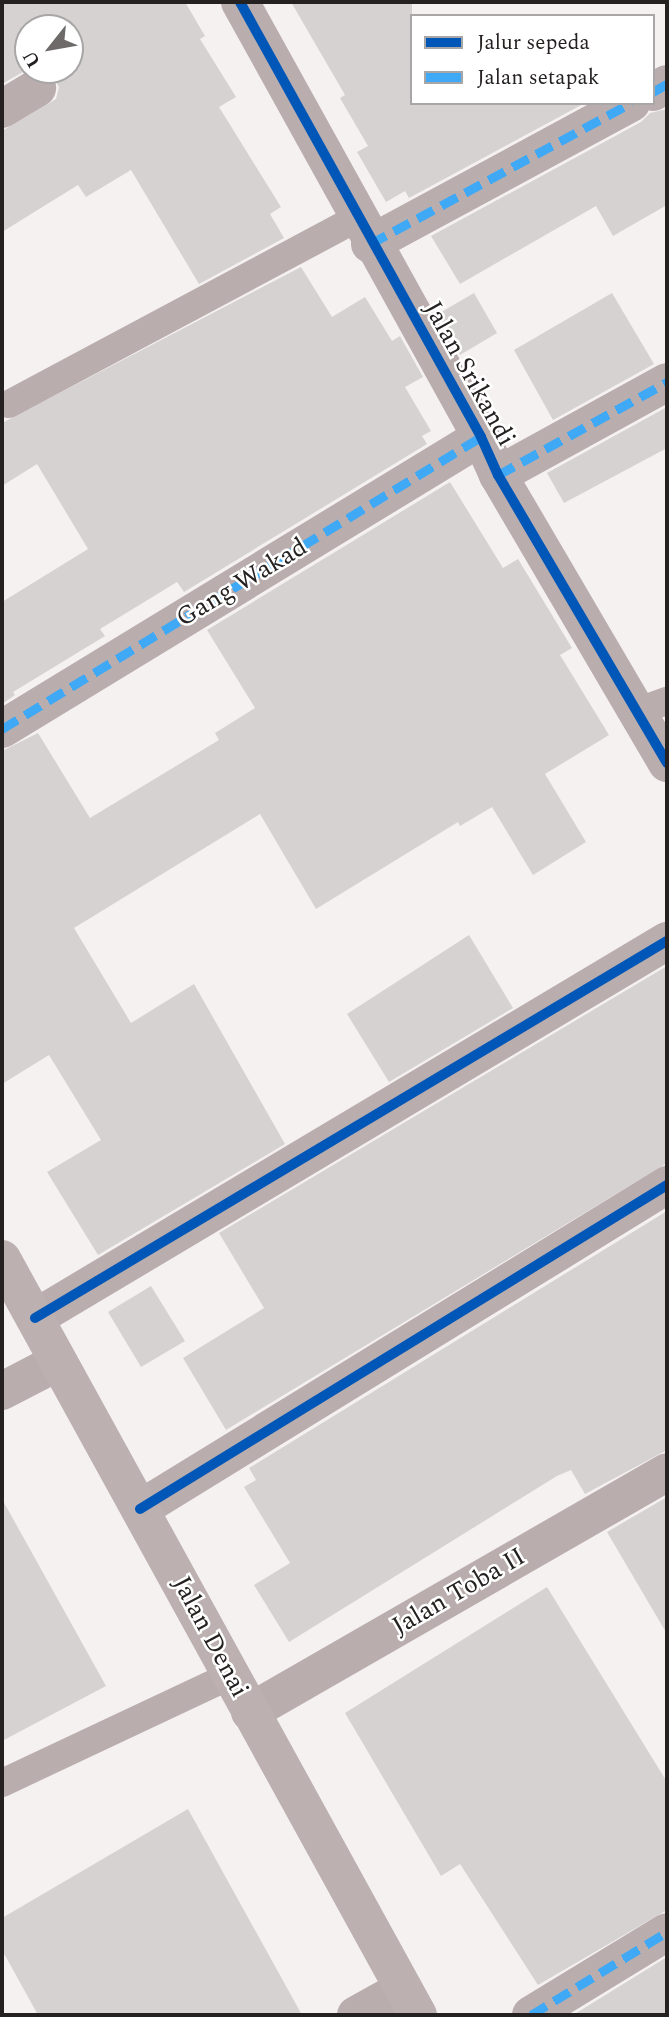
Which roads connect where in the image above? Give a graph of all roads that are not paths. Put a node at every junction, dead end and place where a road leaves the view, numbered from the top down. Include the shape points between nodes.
1 (240, 2) edge
2 (37, 88) dead end
3 (627, 105) edge
4 (2, 109) edge
5 (363, 231) junction
6 (667, 382) edge
7 (9, 404) dead end
8 (481, 438) junction
9 (498, 475) junction
10 (653, 706) edge
11 (2, 729) edge
12 (667, 763) edge
13 (667, 941) edge
14 (667, 1185) edge
15 (2, 1259) edge
16 (35, 1318) junction
17 (56, 1363) junction
18 (2, 1391) edge
19 (667, 1472) edge
20 (140, 1509) junction
21 (232, 1675) junction
22 (250, 1712) junction
23 (2, 1783) edge
24 (667, 1932) edge
25 (410, 2002) edge
26 (356, 2015) edge
27 (531, 2015) edge

1 - 5 street, Jalan Srikandi
2 - 4 street
3 - 5 street
5 - 7 lane
5 - 8 street, Jalan Srikandi
6 - 9 street
8 - 9 street, Jalan Srikandi
8 - 11 street, Gang Wakad
9 - 10 street, Jalan Srikandi
10 - 12 street, Jalan Srikandi
13 - 16 street
14 - 20 street
15 - 16 main road, Jalan Denai
16 - 17 main road, Jalan Denai
17 - 18 street
17 - 20 main road, Jalan Denai
19 - 22 street, Jalan Toba II
20 - 21 main road, Jalan Denai
21 - 22 main road, Jalan Denai
21 - 23 lane
22 - 25 main road, Jalan Denai
24 - 27 street
25 - 26 street

